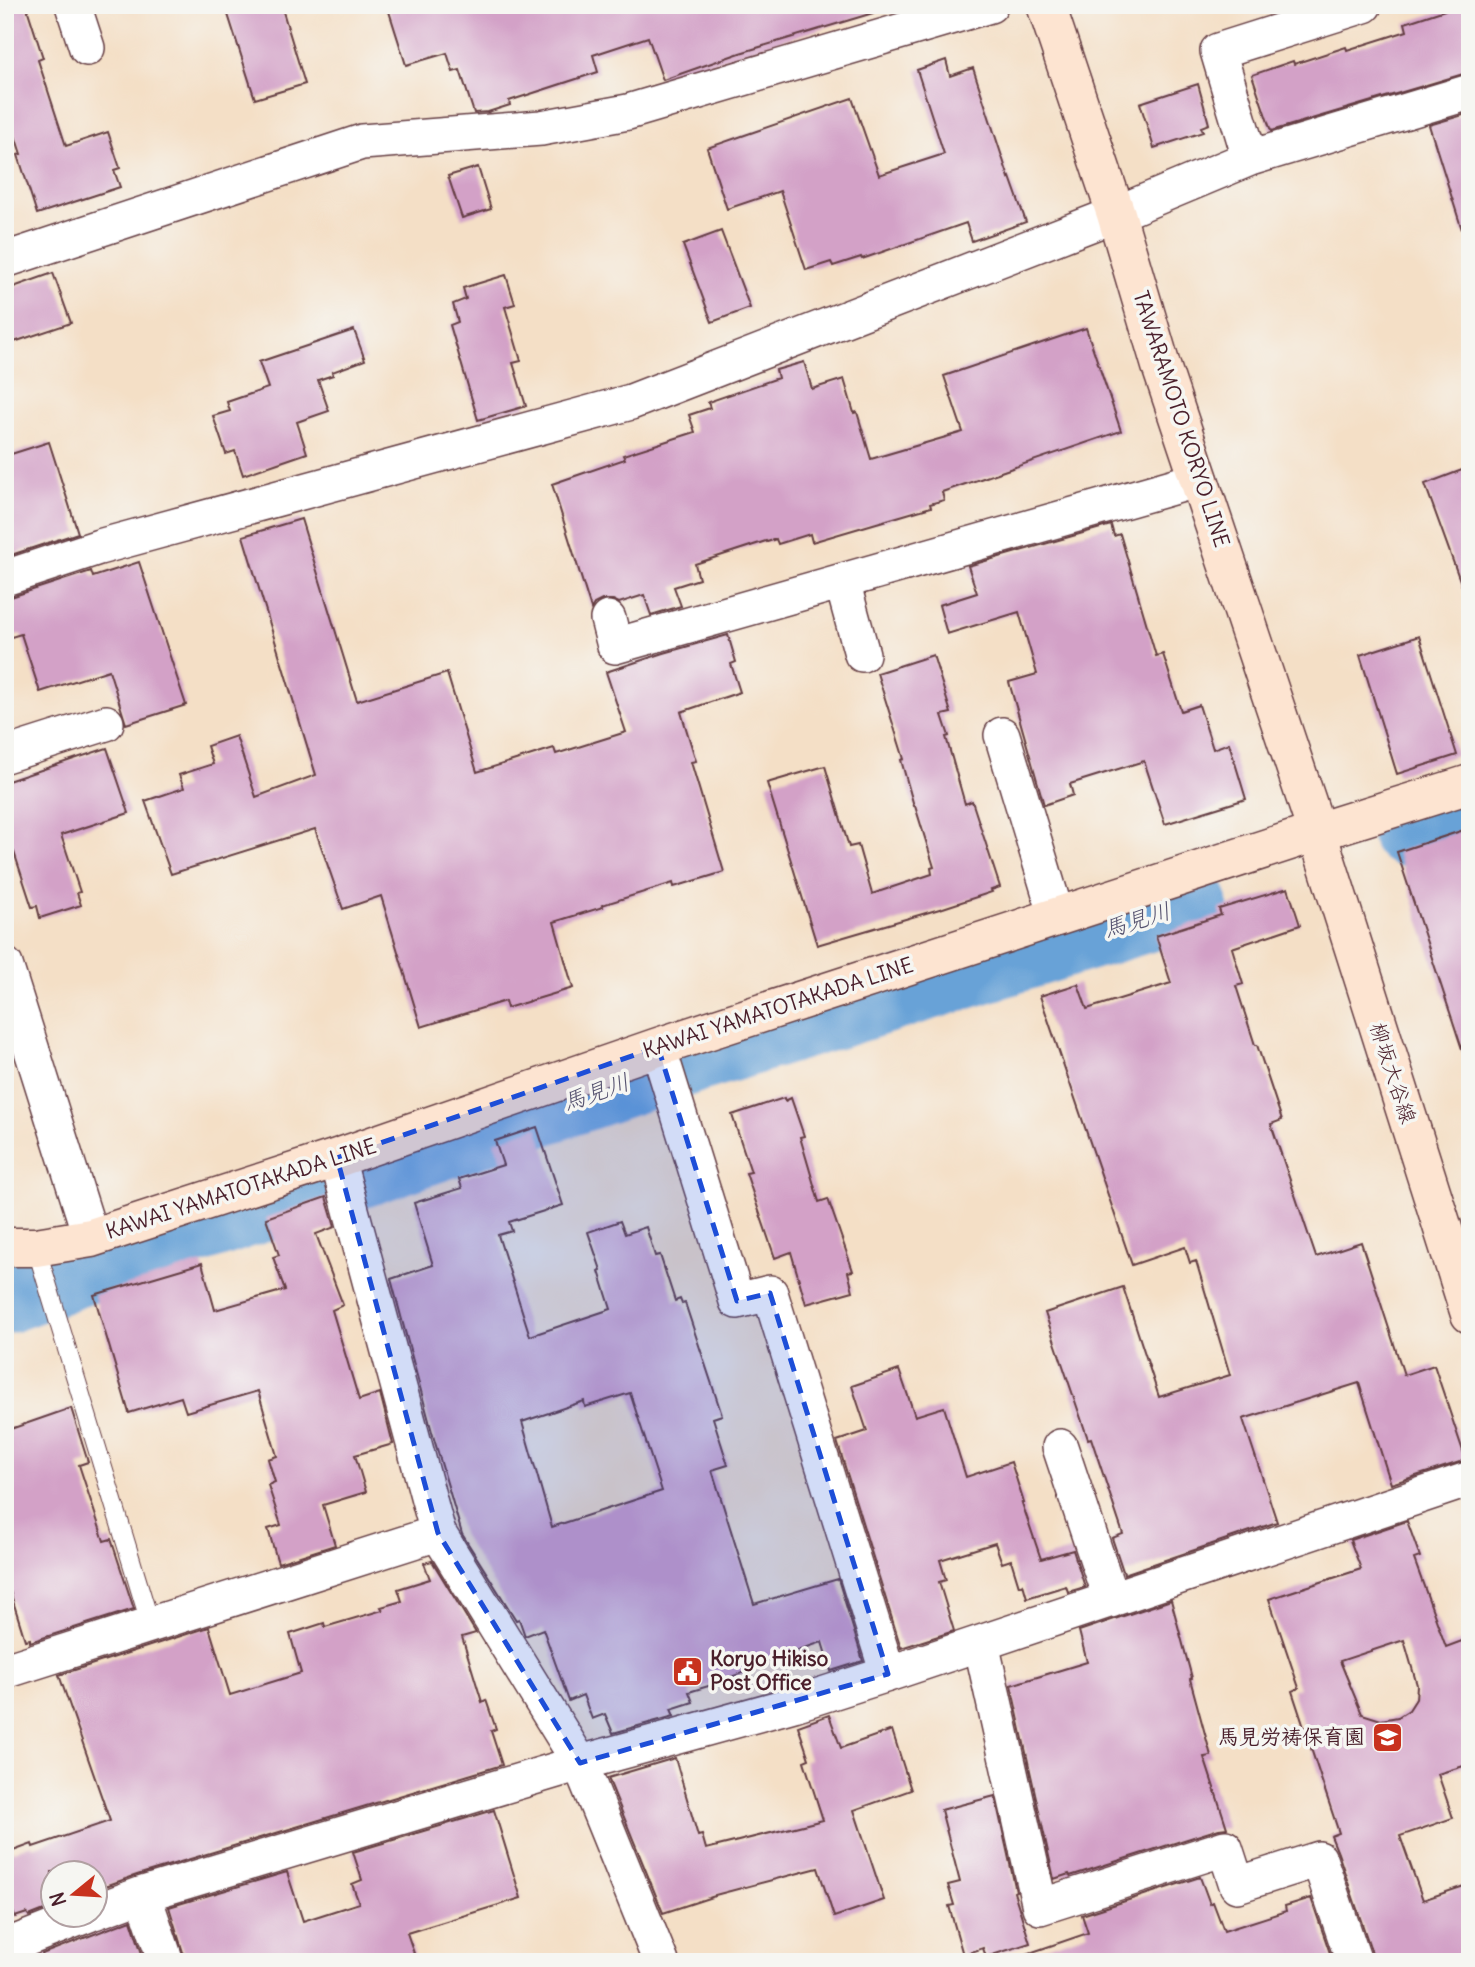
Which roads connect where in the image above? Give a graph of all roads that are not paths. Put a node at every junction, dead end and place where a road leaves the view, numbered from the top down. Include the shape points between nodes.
1 (73, 5) edge
2 (990, 5) edge
3 (1046, 5) edge
4 (1364, 5) edge
5 (87, 48) dead end
6 (1470, 92) edge
7 (1250, 158) junction
8 (1116, 214) junction
9 (5, 260) edge
10 (1200, 479) junction
11 (5, 578) edge
12 (842, 581) junction
13 (608, 619) dead end
14 (862, 654) dead end
15 (106, 723) dead end
16 (1002, 735) dead end
17 (5, 755) edge
18 (1470, 784) edge
19 (1317, 832) junction
20 (1057, 917) junction
21 (5, 965) edge
22 (657, 1047) junction
23 (337, 1158) junction
24 (91, 1238) junction
25 (29, 1255) edge
26 (1470, 1314) edge
27 (1060, 1447) dead end
28 (1470, 1479) edge
29 (438, 1533) junction
30 (1111, 1600) junction
31 (151, 1626) junction
32 (981, 1643) junction
33 (5, 1671) edge
34 (888, 1674) junction
35 (580, 1763) junction
36 (143, 1894) junction
37 (108, 1907) edge
38 (53, 1928) edge
39 (5, 1947) edge
40 (166, 1962) edge
41 (661, 1962) edge
42 (1354, 1962) edge

1 - 5 street
2 - 9 street via 628,112 541,128 362,142
3 - 8 main road, TAWARAMOTO KORYO LINE
4 - 7 street via 1218,51
6 - 7 street
7 - 8 street
8 - 10 main road, TAWARAMOTO KORYO LINE
8 - 11 street via 631,402 99,547
10 - 12 street
10 - 19 main road, TAWARAMOTO KORYO LINE
12 - 13 street via 615,646
12 - 14 street
15 - 17 street
16 - 20 street
18 - 19 main road, KAWAI YAMATOTAKADA LINE
19 - 20 main road, KAWAI YAMATOTAKADA LINE
19 - 26 main road, 柳坂大谷線
20 - 22 main road, KAWAI YAMATOTAKADA LINE
21 - 24 street
22 - 23 main road, KAWAI YAMATOTAKADA LINE
22 - 34 street via 737,1301 770,1293
23 - 24 main road, KAWAI YAMATOTAKADA LINE
23 - 29 street
24 - 25 main road, KAWAI YAMATOTAKADA LINE
25 - 31 lane via 52,1298
27 - 30 street
28 - 30 street
29 - 31 street
29 - 35 street
30 - 32 street
31 - 33 street
32 - 34 street
32 - 42 street via 1040,1907 1225,1848 1237,1885 1319,1858
34 - 35 street
35 - 36 street
35 - 41 street
36 - 37 street
36 - 40 street
38 - 39 street

